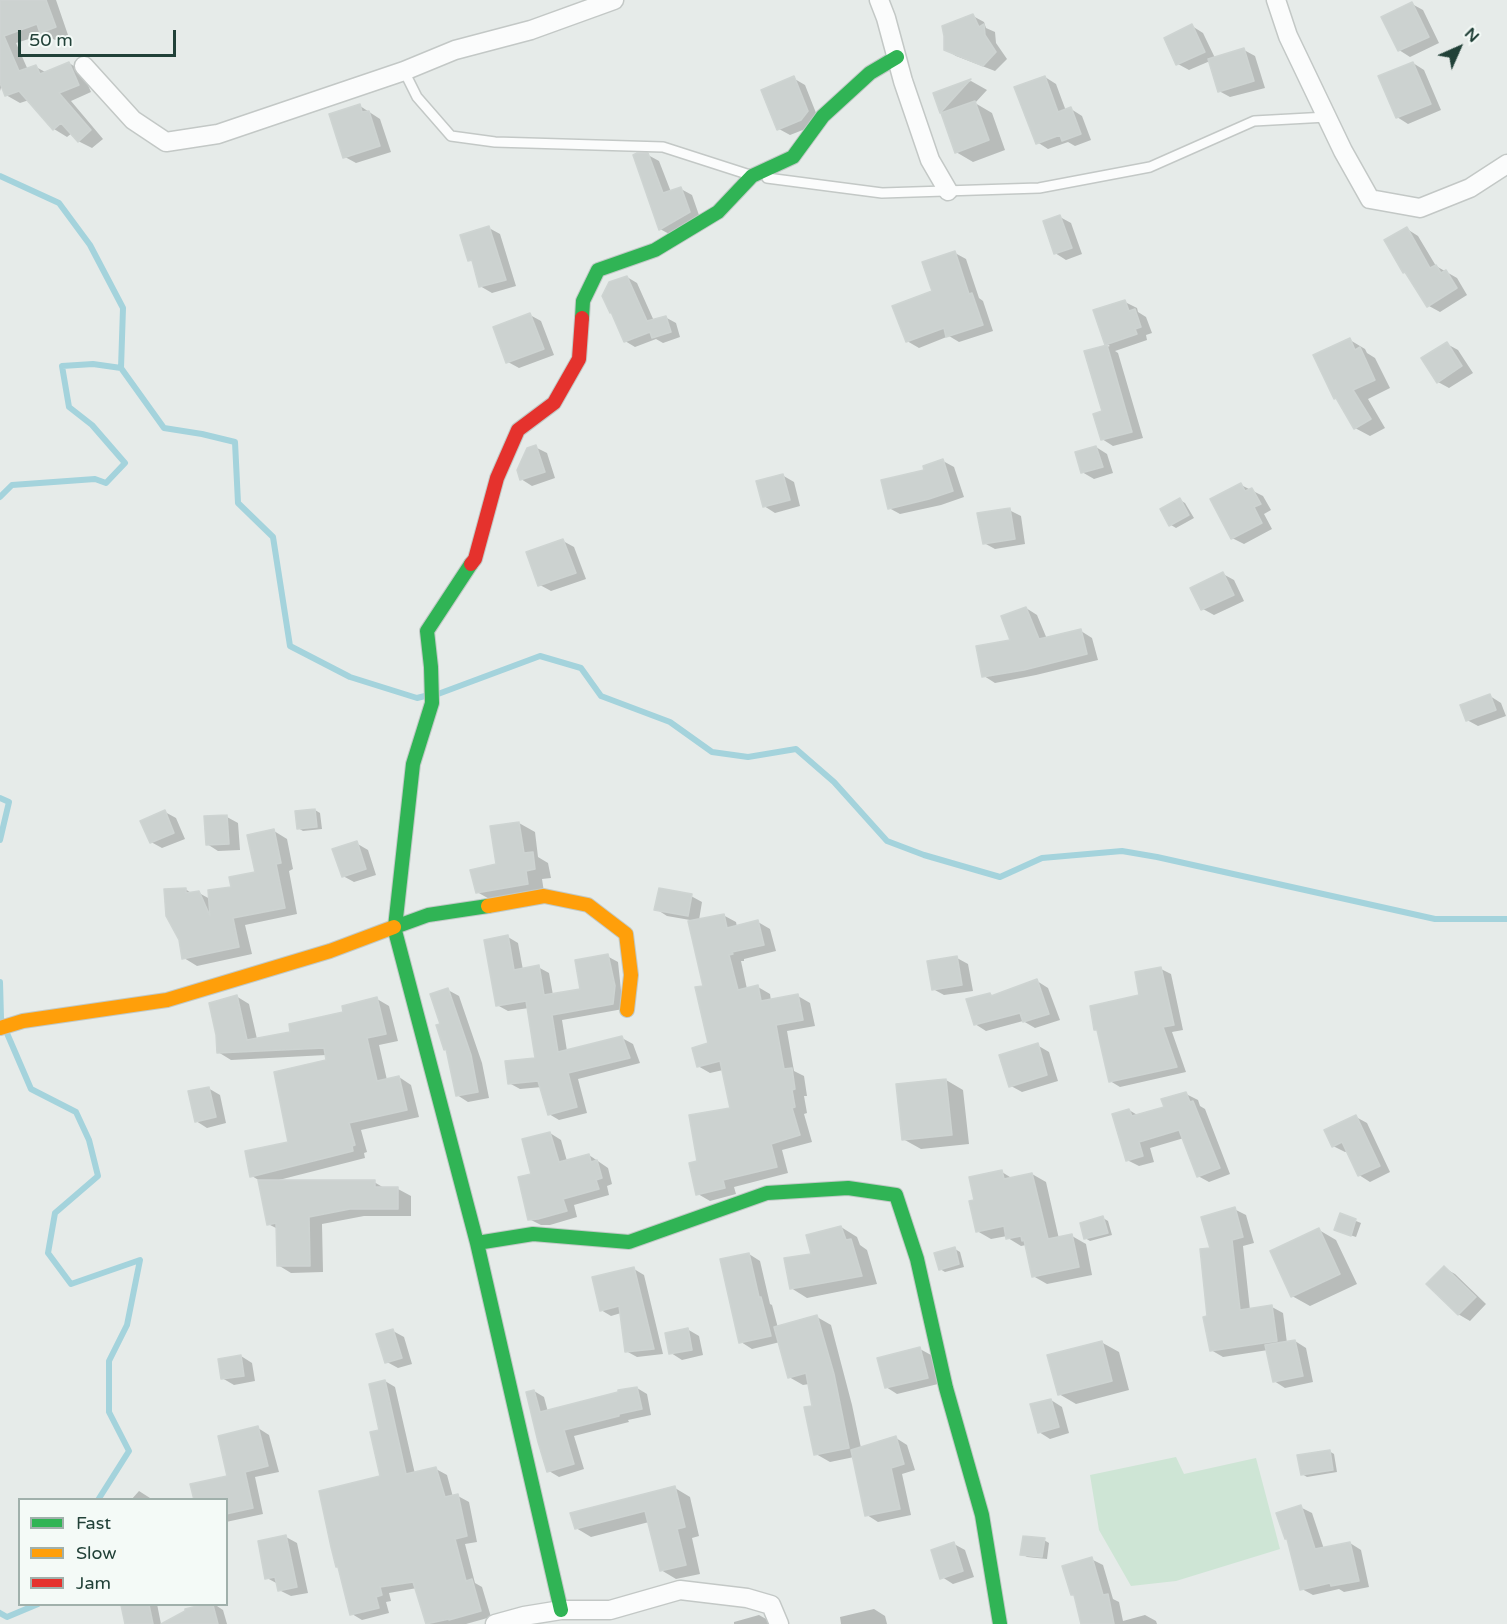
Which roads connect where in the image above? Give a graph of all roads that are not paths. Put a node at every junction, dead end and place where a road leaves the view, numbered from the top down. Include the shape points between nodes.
1 (614, 0) edge
2 (879, 0) edge
3 (1276, 0) edge
4 (897, 57) junction
5 (84, 66) dead end
6 (404, 71) junction
7 (1327, 117) junction
8 (1507, 164) edge
9 (752, 176) junction
10 (948, 191) junction
11 (394, 927) junction
12 (627, 1010) dead end
13 (0, 1028) edge
14 (477, 1243) junction
15 (561, 1610) junction
16 (495, 1624) edge
17 (779, 1624) edge
18 (1000, 1624) edge

1 - 6 street via 531,30 455,50
2 - 4 street
3 - 7 street via 1288,36
4 - 9 street via 870,73 823,116 793,157
4 - 10 street via 930,160
5 - 6 street via 133,120 166,142 218,134
6 - 9 lane via 417,97 451,136 495,142 663,147
7 - 8 street via 1371,199 1420,208 1470,188
7 - 10 lane via 1254,122 1150,167 1039,188
9 - 10 lane via 882,193
9 - 11 street via 718,212 655,250 598,270 583,301 579,359 554,403 518,430 497,478 475,559 427,631 432,703 412,764
11 - 12 street via 428,915 544,896 588,905 626,934 631,975
11 - 13 street via 330,951 167,1000 22,1021
11 - 14 street
14 - 15 street
14 - 18 street via 533,1234 629,1242 767,1193 848,1188 896,1195 917,1258 946,1388 982,1515
15 - 16 street
15 - 17 street via 610,1610 680,1590 747,1598 771,1605

